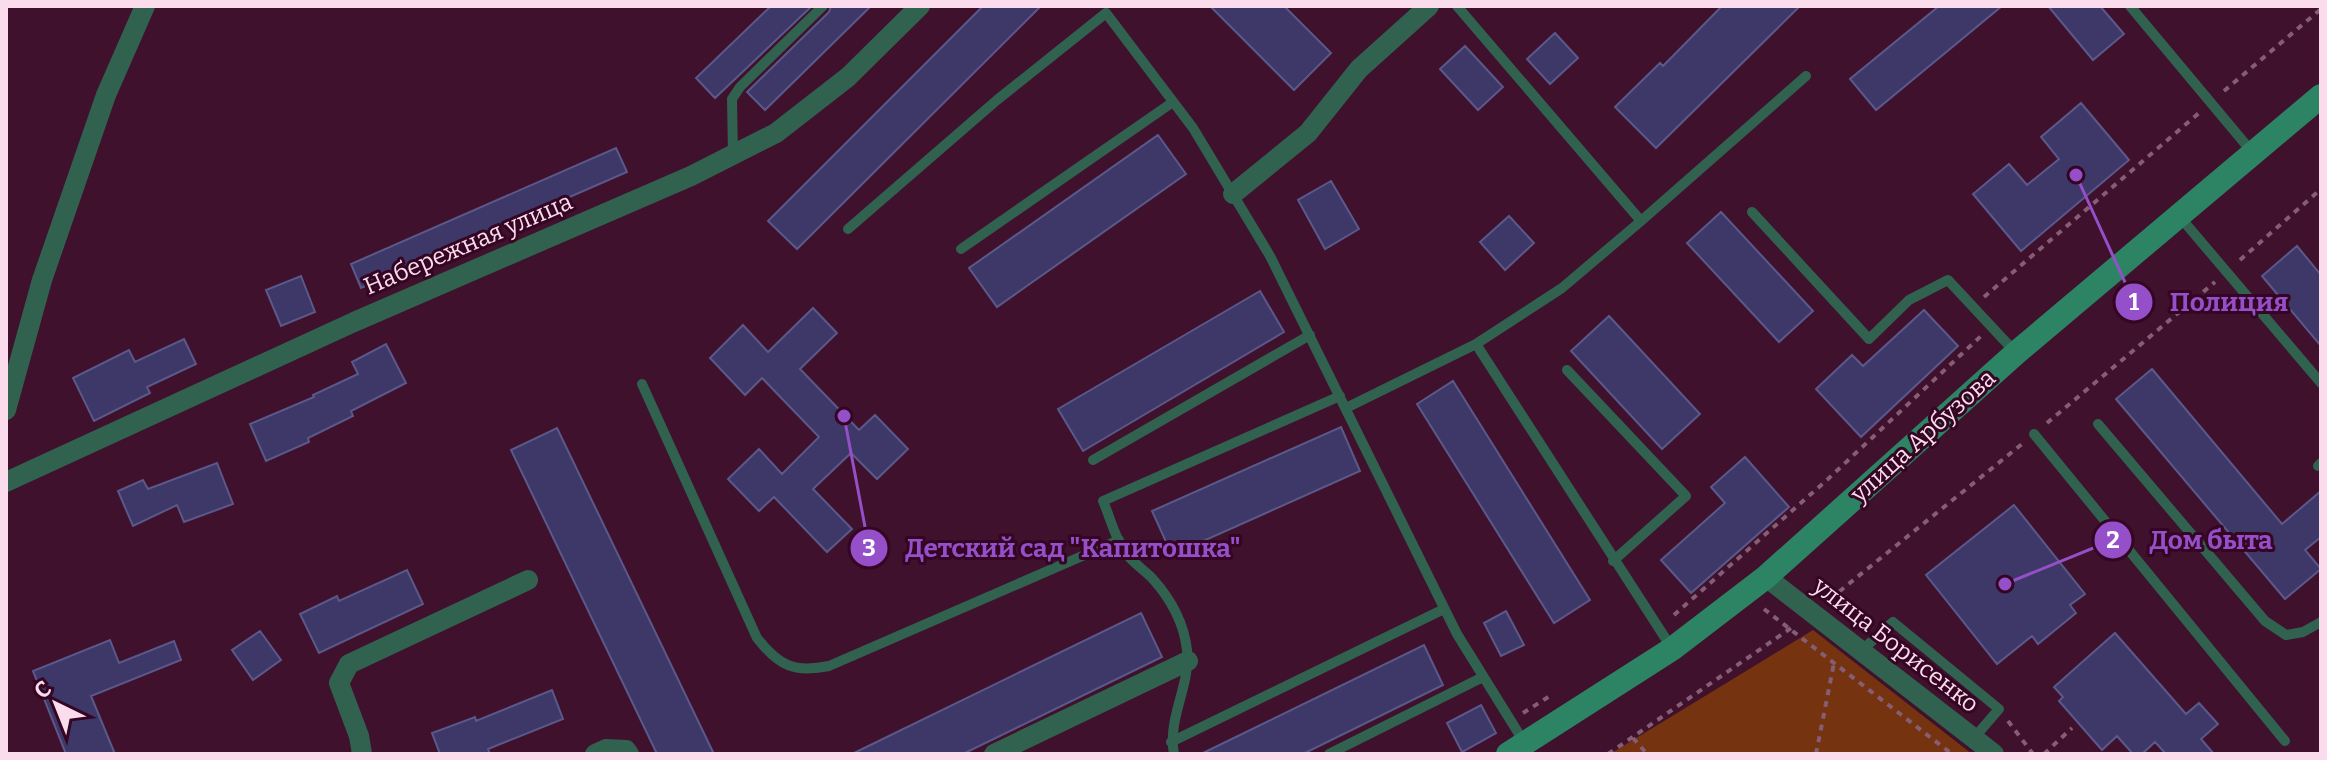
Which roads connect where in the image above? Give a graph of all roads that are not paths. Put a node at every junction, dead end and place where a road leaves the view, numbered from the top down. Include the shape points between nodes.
1 (145, 6) edge
2 (823, 6) edge
3 (920, 6) edge
4 (1429, 6) edge
5 (1457, 6) edge
6 (2130, 6) edge
7 (1806, 76) dead end
8 (2321, 96) edge
9 (1173, 102) junction
10 (2253, 153) junction
11 (733, 155) junction
12 (1233, 194) junction
13 (1752, 212) dead end
14 (2179, 216) junction
15 (1641, 221) junction
16 (848, 229) dead end
17 (961, 249) dead end
18 (1310, 335) junction
19 (1476, 344) junction
20 (2016, 353) junction
21 (1567, 370) dead end
22 (2321, 383) edge
23 (642, 384) dead end
24 (1340, 396) junction
25 (1346, 408) junction
26 (6, 410) edge
27 (2098, 424) dead end
28 (2034, 434) road end
29 (1093, 460) dead end
30 (6, 482) edge
31 (1119, 540) junction
32 (1613, 561) junction
33 (1766, 577) junction
34 (528, 580) dead end
35 (1444, 609) junction
36 (2321, 622) edge
37 (1672, 649) junction
38 (1861, 651) junction
39 (1188, 661) junction
40 (1483, 677) junction
41 (1974, 738) junction
42 (2285, 741) dead end
43 (1171, 742) junction
44 (1516, 749) edge
45 (362, 754) edge
46 (595, 754) edge
47 (629, 754) edge
48 (994, 754) edge
49 (1174, 754) edge
50 (1329, 754) edge
51 (1994, 754) edge

1 - 26 street via 106,95 42,280
2 - 11 lane via 732,99
3 - 11 street, Набережная улица via 848,77 776,133
4 - 12 street via 1359,69 1308,133
5 - 15 lane
6 - 10 lane
7 - 15 lane
8 - 10 street, улица Арбузова
9 - 12 lane
9 - 16 lane via 1106,13
9 - 17 lane
10 - 14 street, улица Арбузова
11 - 30 street, Набережная улица
12 - 18 lane
13 - 20 lane via 1869,339 1909,300 1948,280
14 - 20 street, улица Арбузова
14 - 22 lane
15 - 19 lane via 1562,288
18 - 24 lane
18 - 29 lane
19 - 25 lane
19 - 32 lane
20 - 33 street, улица Арбузова
21 - 32 lane via 1686,496
23 - 31 lane via 757,638 768,652 796,669 829,666
24 - 25 lane
24 - 31 lane via 1103,501
25 - 35 lane
27 - 36 lane via 2265,621 2286,635
28 - 42 lane
31 - 39 lane via 1177,614
32 - 37 lane
33 - 37 street, улица Арбузова
33 - 38 street, улица Борисенко
34 - 45 street via 349,664 339,683
35 - 40 lane
35 - 43 lane
37 - 44 street, улица Арбузова
38 - 41 street, улица Борисенко
38 - 41 lane via 1893,622 1999,709
39 - 43 lane
39 - 48 street
40 - 44 lane via 1510,721
40 - 50 lane
41 - 51 street, улица Борисенко
43 - 49 lane
46 - 47 street via 606,749

